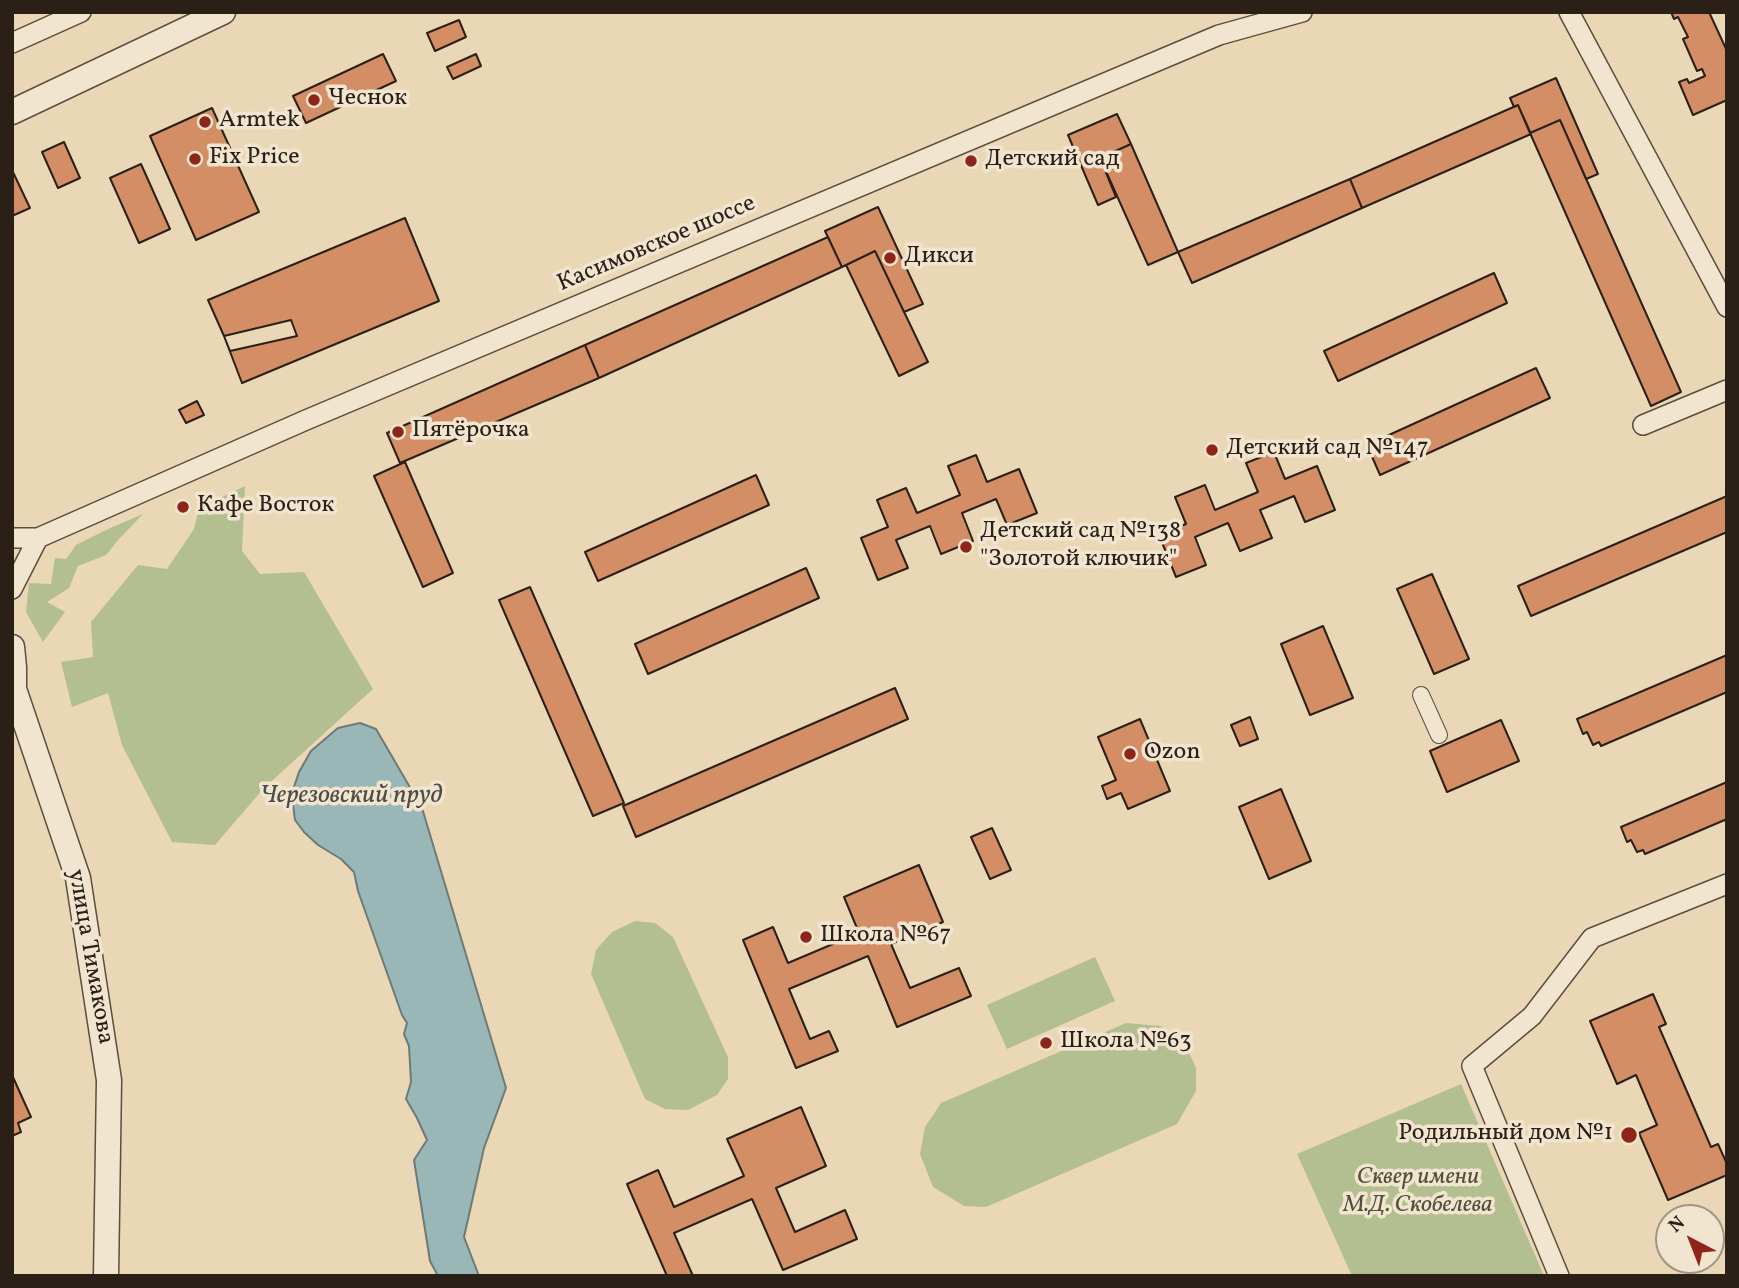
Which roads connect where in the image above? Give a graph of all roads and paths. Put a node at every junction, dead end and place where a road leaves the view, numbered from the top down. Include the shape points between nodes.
1 (81, 12) edge
2 (223, 12) edge
3 (1302, 12) edge
4 (1569, 12) edge
5 (12, 43) edge
6 (12, 112) edge
7 (1727, 307) edge
8 (1727, 390) edge
9 (1643, 425) dead end
10 (12, 538) edge
11 (38, 538) junction
12 (12, 589) edge
13 (13, 661) edge
14 (1421, 695) dead end
15 (1439, 735) dead end
16 (1727, 884) edge
17 (106, 1276) edge
18 (1559, 1276) edge

1 - 5 street
2 - 6 street
3 - 11 street, Касимовское шоссе via 1219,35 306,420
4 - 7 street
8 - 9 street
10 - 11 street, Касимовское шоссе
11 - 12 street
13 - 17 street, улица Тимакова via 14,689 78,878 109,1080
14 - 15 street
16 - 18 street via 1592,938 1532,1016 1472,1066

